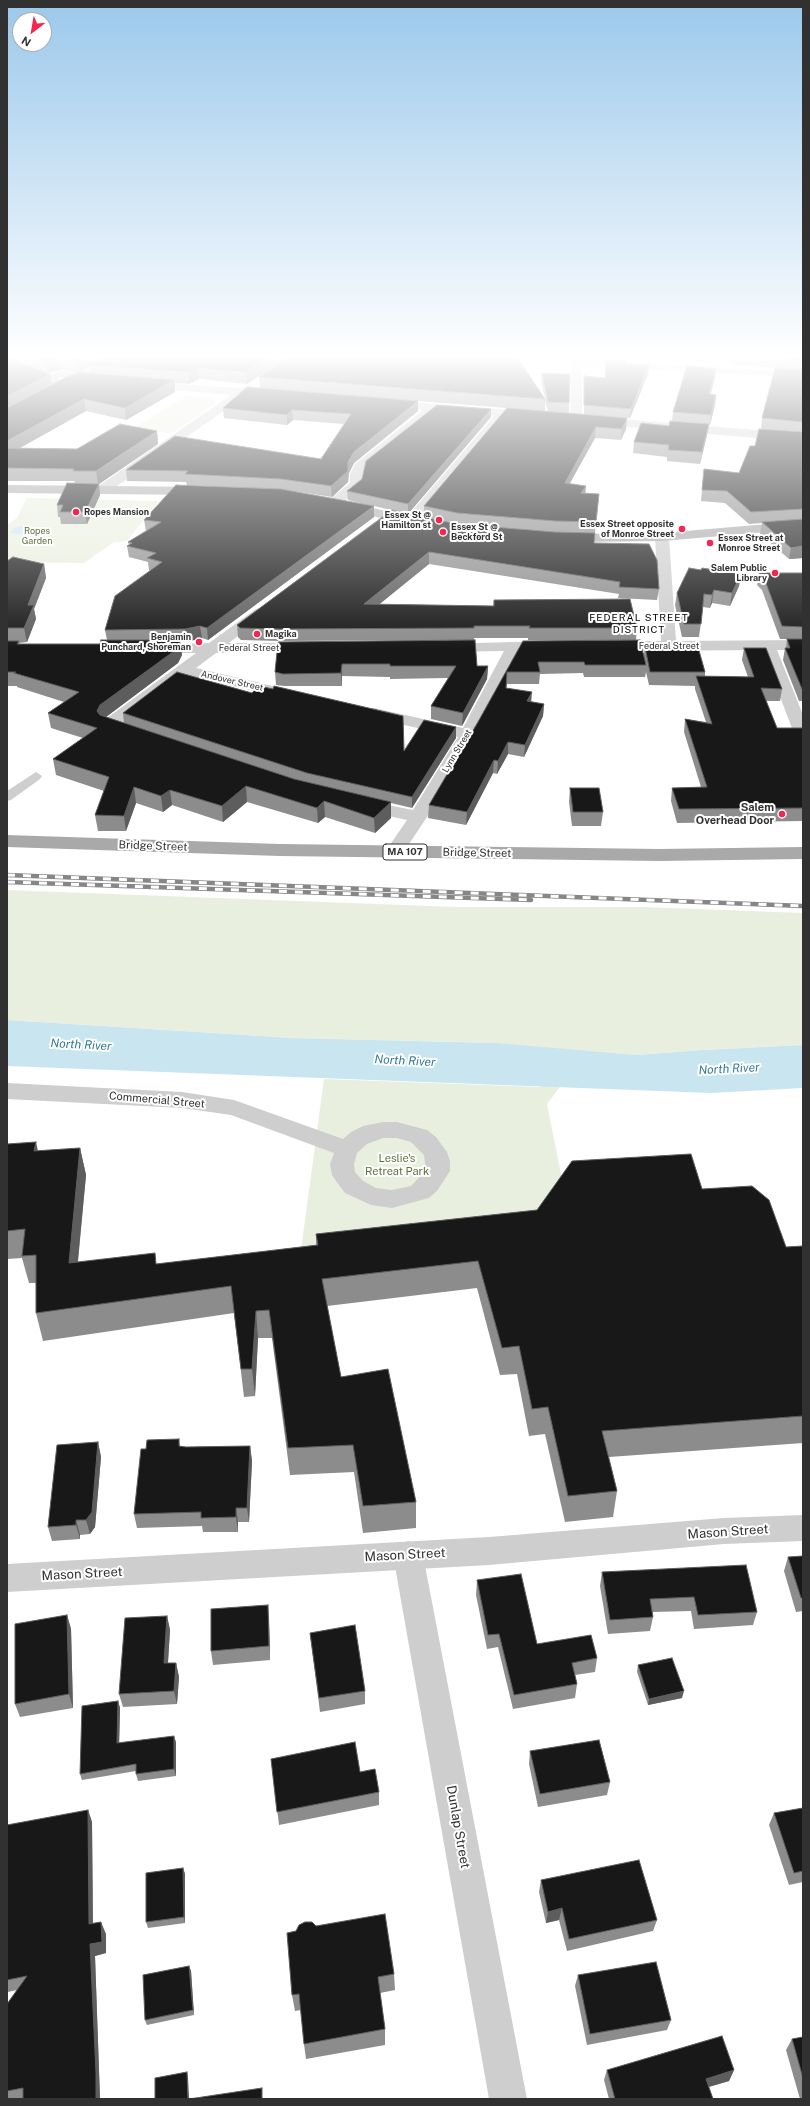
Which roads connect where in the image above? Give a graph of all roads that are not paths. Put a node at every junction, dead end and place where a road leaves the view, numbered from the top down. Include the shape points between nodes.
1 (157, 452) edge
2 (378, 452) edge
3 (470, 452) edge
4 (7, 489) edge
5 (102, 490) junction
6 (210, 491) edge
7 (328, 502) joint
8 (387, 516) junction
9 (411, 521) junction
10 (429, 525) edge
11 (803, 525) edge
12 (373, 526) edge
13 (662, 537) junction
14 (554, 538) edge
15 (275, 601) edge
16 (669, 645) junction
17 (803, 645) edge
18 (514, 646) junction
19 (567, 646) edge
20 (596, 646) edge
21 (768, 646) junction
22 (429, 647) edge
23 (136, 648) edge
24 (213, 648) junction
25 (321, 648) edge
26 (184, 670) junction
27 (300, 696) edge
28 (362, 710) edge
29 (132, 733) edge
30 (468, 734) junction
31 (803, 736) edge
32 (36, 776) dead end
33 (7, 797) edge
34 (344, 801) edge
35 (418, 816) junction
36 (7, 841) edge
37 (394, 852) junction
38 (803, 853) edge
39 (7, 1091) edge
40 (347, 1148) dead end
41 (803, 1528) edge
42 (408, 1555) junction
43 (7, 1578) edge
44 (508, 2099) edge

1 - 5 street
2 - 7 street via 359,468 356,484
3 - 9 street
4 - 5 main road
5 - 6 main road
7 - 8 main road
8 - 9 main road
8 - 12 street
9 - 10 main road
11 - 13 main road
13 - 14 main road
13 - 16 street
15 - 24 street
16 - 20 street, Federal Street
16 - 21 street, Federal Street
17 - 21 street, Federal Street
18 - 19 street
18 - 22 street
18 - 30 street, Lynn Street
21 - 31 street
23 - 24 street, Federal Street
24 - 25 street, Federal Street
24 - 26 street
26 - 27 street, Andover Street
26 - 29 street via 110,725
28 - 30 street
30 - 35 street, Lynn Street
32 - 33 lane
34 - 35 street
35 - 37 street, Lynn Street
36 - 37 main road, Bridge Street / MA 107
37 - 38 main road, Bridge Street / MA 107 via 673,855
39 - 40 street, Commercial Street via 182,1100 234,1108
41 - 42 street, Mason Street via 724,1531 489,1552
42 - 43 street, Mason Street
42 - 44 street, Dunlap Street

